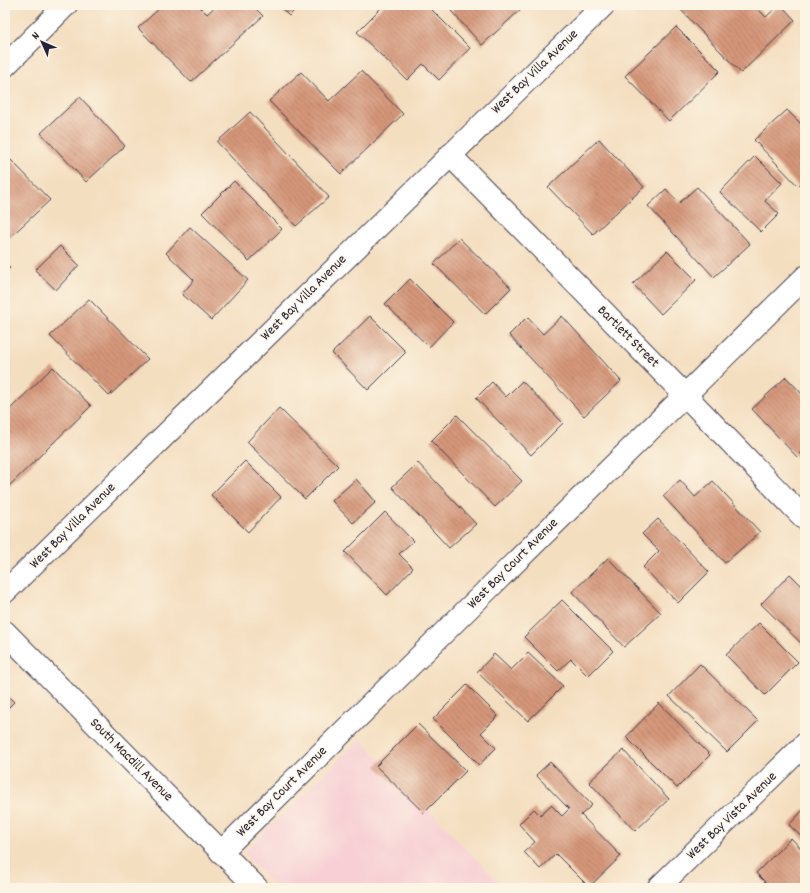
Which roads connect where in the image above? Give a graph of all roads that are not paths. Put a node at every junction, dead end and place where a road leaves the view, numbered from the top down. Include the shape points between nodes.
1 (66, 5) edge
2 (604, 5) edge
3 (5, 66) edge
4 (450, 155) junction
5 (805, 277) edge
6 (685, 395) junction
7 (805, 519) edge
8 (5, 592) edge
9 (5, 632) edge
10 (805, 744) edge
11 (221, 852) junction
12 (257, 888) edge
13 (658, 888) edge

1 - 3 street
2 - 4 street, West Bay Villa Avenue
4 - 6 street, Bartlett Street
4 - 8 street, West Bay Villa Avenue
5 - 6 street, West Bay Court Avenue
6 - 7 street, Bartlett Street
6 - 11 street, West Bay Court Avenue
9 - 11 street, South Macdill Avenue
10 - 13 street, West Bay Vista Avenue
11 - 12 street, South Macdill Avenue

